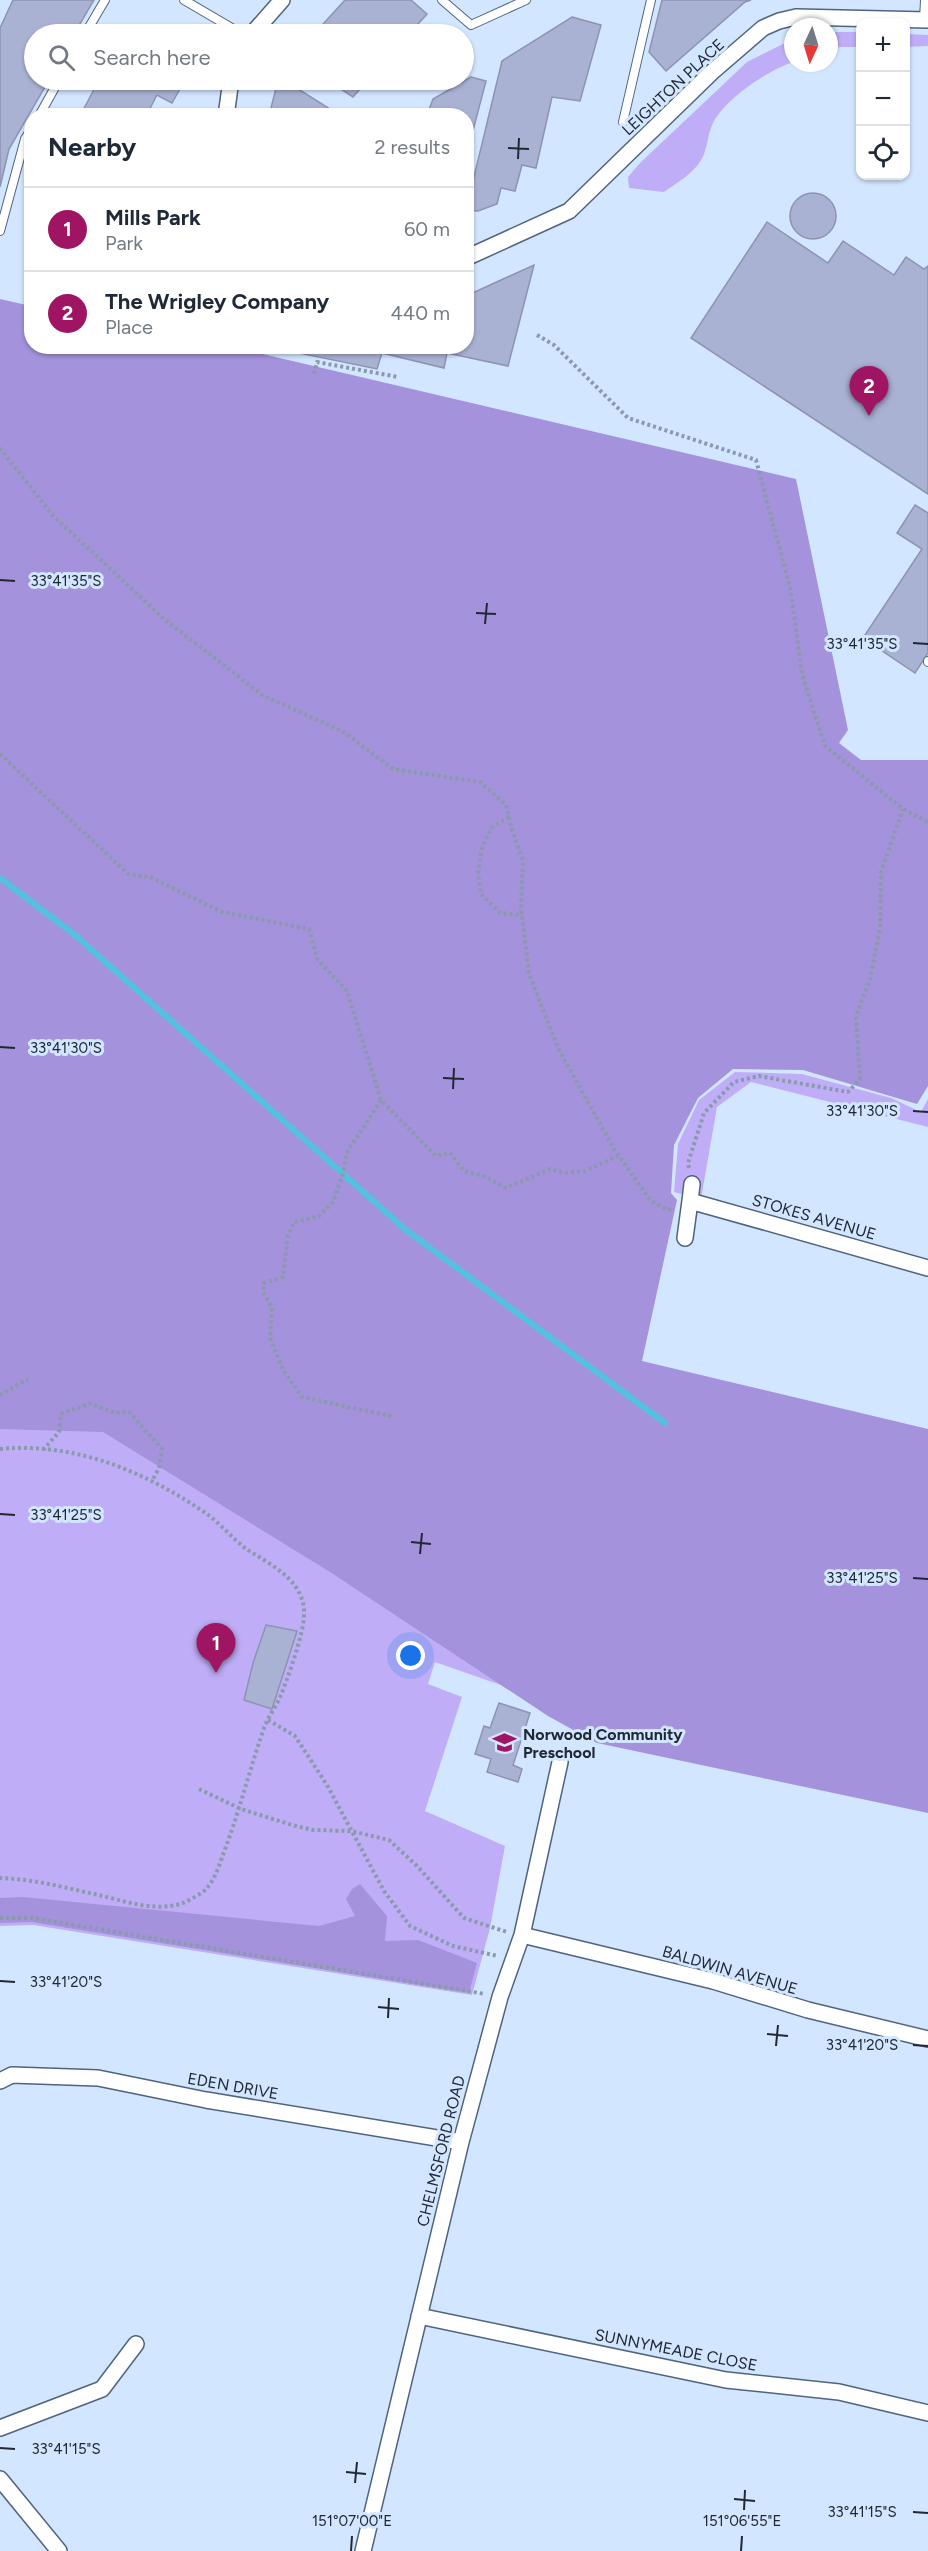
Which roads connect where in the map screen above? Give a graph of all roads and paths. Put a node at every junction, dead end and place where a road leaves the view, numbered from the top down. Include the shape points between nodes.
1 (105, 0) edge
2 (184, 0) edge
3 (282, 0) edge
4 (442, 0) edge
5 (526, 0) edge
6 (651, 0) edge
7 (925, 0) edge
8 (926, 20) edge
9 (91, 24) edge
10 (225, 24) edge
11 (261, 24) edge
12 (470, 24) edge
13 (473, 24) edge
14 (53, 90) edge
15 (230, 90) edge
16 (43, 108) edge
17 (227, 108) edge
18 (623, 122) dead end
19 (24, 146) edge
20 (0, 231) edge
21 (474, 254) edge
22 (537, 335) dead end
23 (314, 374) dead end
24 (398, 377) dead end
25 (0, 448) edge
26 (0, 754) edge
27 (903, 809) junction
28 (509, 817) junction
29 (928, 822) edge
30 (522, 915) junction
31 (381, 1100) junction
32 (619, 1156) junction
33 (692, 1184) joint
34 (690, 1201) junction
35 (685, 1238) dead end
36 (928, 1268) edge
37 (28, 1379) dead end
38 (0, 1395) edge
39 (395, 1417) dead end
40 (0, 1449) edge
41 (43, 1450) junction
42 (152, 1481) junction
43 (268, 1720) junction
44 (561, 1762) dead end
45 (199, 1789) dead end
46 (241, 1809) junction
47 (351, 1831) junction
48 (0, 1878) edge
49 (0, 1918) edge
50 (522, 1935) junction
51 (500, 1956) dead end
52 (500, 1997) junction
53 (928, 2039) edge
54 (0, 2081) edge
55 (461, 2142) junction
56 (419, 2316) junction
57 (136, 2344) dead end
58 (928, 2413) edge
59 (0, 2428) edge
60 (0, 2479) edge
61 (59, 2551) edge
62 (363, 2551) edge

1 - 9 lane
2 - 10 lane
3 - 11 street
4 - 12 lane
5 - 13 lane
6 - 18 lane
7 - 8 lane
8 - 21 street, LEIGHTON PLACE via 796,17 763,28 569,211
14 - 16 lane
15 - 17 street
19 - 20 lane
22 - 27 path via 554,345 627,418 756,460 790,587 802,674 825,746
23 - 24 path via 317,362
25 - 28 path via 54,517 163,618 262,695 342,731 393,769 480,782 506,805
26 - 31 path via 128,874 150,877 222,912 309,929 318,960 347,991
27 - 29 path
27 - 33 path via 881,872 880,929 870,979 856,1016 860,1080 848,1092 759,1076 734,1082 704,1113 688,1163
28 - 30 path via 523,860
28 - 30 path via 491,828 482,848 478,873 481,894 500,913
30 - 32 path via 529,974 558,1048
31 - 32 path via 436,1156 450,1153 464,1170 506,1188 550,1169 564,1173 585,1171
31 - 39 path via 347,1152 333,1202 319,1216 294,1221 288,1235 283,1277 264,1283 263,1292 272,1307 270,1338 283,1370 302,1397
32 - 34 path via 651,1201 668,1210
33 - 34 street
34 - 35 street
34 - 36 street, STOKES AVENUE
37 - 38 path
40 - 41 path
41 - 42 path via 91,1456
41 - 42 path via 59,1432 61,1414 69,1409 81,1408 89,1402 115,1413 129,1412 162,1449
42 - 43 path via 205,1513 296,1587 303,1602 302,1630 281,1695
43 - 46 path
43 - 47 path via 295,1736
44 - 50 street, CHELMSFORD ROAD
45 - 46 path
46 - 47 path via 314,1830
46 - 48 path via 207,1888 184,1903 164,1907 138,1904 33,1881
47 - 50 path via 389,1840 464,1918
47 - 51 path via 384,1891 410,1926 453,1946
49 - 52 path via 32,1918
50 - 52 street, CHELMSFORD ROAD
50 - 53 street, BALDWIN AVENUE
52 - 55 street, CHELMSFORD ROAD
54 - 55 street, EDEN DRIVE via 12,2076 98,2078
55 - 56 street, CHELMSFORD ROAD
56 - 58 street, SUNNYMEADE CLOSE via 726,2380 839,2392
56 - 62 street, CHELMSFORD ROAD
57 - 59 street via 102,2389
60 - 61 street

